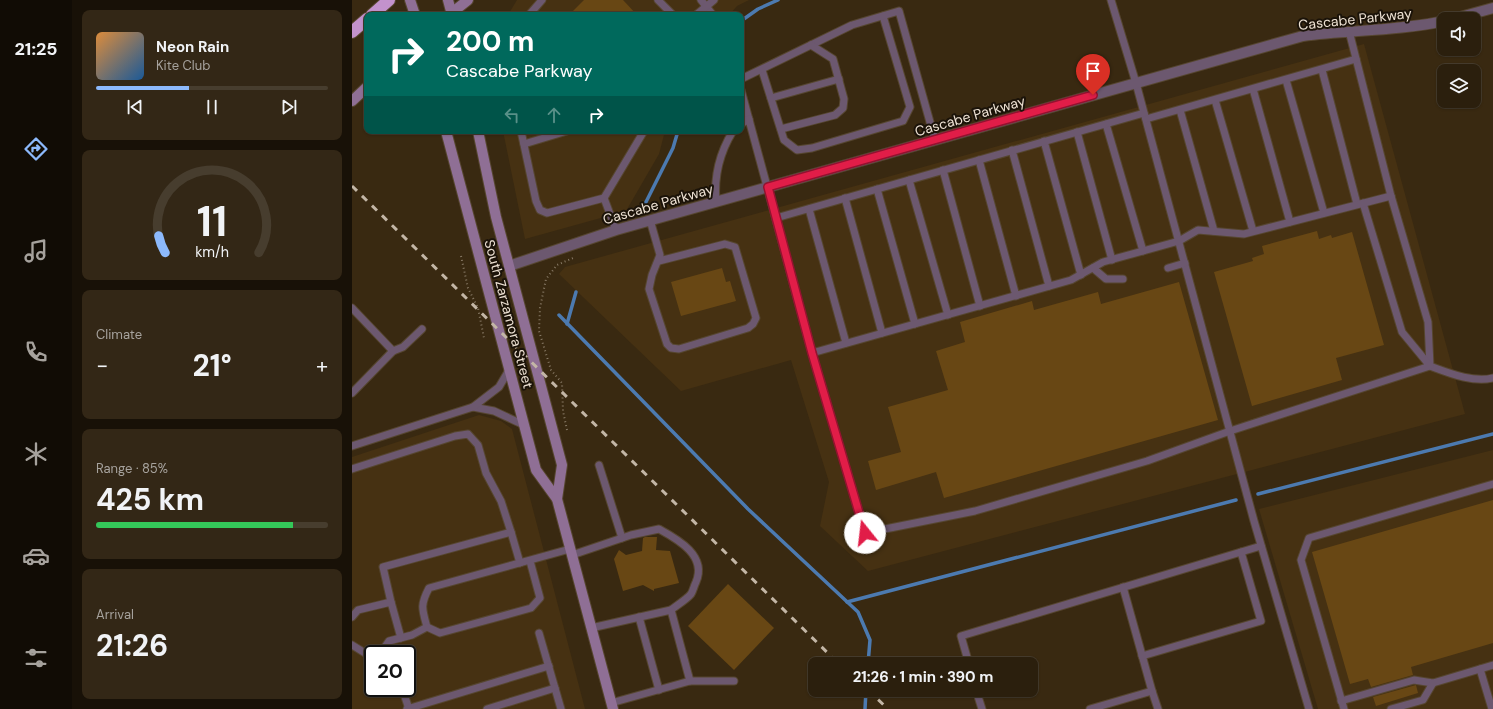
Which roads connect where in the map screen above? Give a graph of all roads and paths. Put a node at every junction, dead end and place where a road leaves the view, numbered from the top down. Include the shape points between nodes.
1 (389, 0) edge
2 (410, 0) edge
3 (448, 0) edge
4 (468, 0) edge
5 (542, 0) edge
6 (658, 0) edge
7 (701, 0) edge
8 (714, 0) edge
9 (1111, 0) edge
10 (706, 6) junction
11 (1493, 8) edge
12 (667, 9) junction
13 (375, 12) edge
14 (414, 12) edge
15 (451, 12) edge
16 (453, 12) edge
17 (532, 12) edge
18 (664, 12) edge
19 (670, 12) edge
20 (699, 12) edge
21 (711, 12) edge
22 (1478, 12) edge
23 (883, 16) junction
24 (364, 22) edge
25 (1437, 23) edge
26 (1349, 31) junction
27 (352, 32) edge
28 (812, 46) junction
29 (1356, 59) junction
30 (762, 70) junction
31 (1322, 70) junction
32 (744, 78) edge
33 (839, 79) junction
34 (1286, 80) junction
35 (1136, 83) junction
36 (1253, 89) junction
37 (364, 90) edge
38 (771, 98) junction
39 (1215, 100) junction
40 (352, 101) edge
41 (744, 101) edge
42 (1180, 110) junction
43 (1145, 116) junction
44 (749, 119) junction
45 (744, 122) edge
46 (1106, 124) junction
47 (781, 129) junction
48 (1077, 132) junction
49 (447, 134) edge
50 (479, 134) edge
51 (522, 134) edge
52 (557, 134) edge
53 (642, 134) edge
54 (731, 134) edge
55 (935, 140) junction
56 (1044, 141) junction
57 (524, 144) junction
58 (1012, 150) junction
59 (979, 160) junction
60 (943, 170) junction
61 (909, 180) junction
62 (768, 187) junction
63 (877, 189) junction
64 (1392, 196) junction
65 (604, 198) junction
66 (845, 198) junction
67 (716, 201) junction
68 (1360, 204) junction
69 (808, 209) junction
70 (1324, 213) junction
71 (776, 218) junction
72 (650, 220) junction
73 (1290, 222) junction
74 (616, 230) junction
75 (1253, 231) junction
76 (1214, 232) junction
77 (1179, 241) junction
78 (1143, 251) junction
79 (461, 256) dead end
80 (573, 258) dead end
81 (1112, 260) junction
82 (659, 261) junction
83 (1184, 263) junction
84 (509, 266) junction
85 (1093, 268) junction
86 (1168, 268) dead end
87 (1081, 275) junction
88 (1123, 280) dead end
89 (1049, 286) junction
90 (1016, 296) junction
91 (980, 306) junction
92 (352, 308) edge
93 (948, 315) junction
94 (915, 324) junction
95 (422, 329) dead end
96 (882, 333) junction
97 (484, 338) dead end
98 (846, 344) junction
99 (393, 351) junction
100 (812, 353) junction
101 (1430, 366) junction
102 (509, 370) junction
103 (1493, 378) edge
104 (352, 393) edge
105 (473, 407) junction
106 (524, 425) junction
107 (567, 430) dead end
108 (1230, 431) junction
109 (352, 446) edge
110 (599, 465) dead end
111 (352, 469) edge
112 (1493, 484) edge
113 (557, 499) junction
114 (511, 532) junction
115 (622, 538) junction
116 (1261, 546) junction
117 (571, 552) junction
118 (1241, 552) junction
119 (530, 561) junction
120 (520, 563) junction
121 (1123, 587) junction
122 (392, 602) junction
123 (671, 610) junction
124 (639, 617) junction
125 (352, 618) edge
126 (427, 627) junction
127 (591, 628) junction
128 (539, 633) dead end
129 (402, 638) junction
130 (352, 645) edge
131 (387, 645) edge
132 (364, 652) edge
133 (1142, 656) junction
134 (967, 657) edge
135 (1493, 665) edge
136 (549, 666) junction
137 (1480, 669) junction
138 (690, 681) junction
139 (734, 681) dead end
140 (1433, 683) junction
141 (555, 688) junction
142 (659, 690) junction
143 (1152, 691) junction
144 (405, 697) edge
145 (978, 697) edge
146 (1341, 700) junction
147 (612, 706) edge
148 (408, 709) edge
149 (487, 709) edge
150 (561, 709) edge
151 (982, 709) edge
152 (1090, 709) edge
153 (1158, 709) edge
154 (1309, 709) edge
155 (1344, 709) edge
156 (1391, 709) edge
157 (1492, 709) edge

1 - 13 highway
2 - 14 main road
3 - 15 main road
4 - 16 main road
5 - 17 lane
6 - 12 lane
7 - 10 lane
8 - 10 lane
9 - 35 lane
10 - 20 lane
10 - 21 lane
11 - 22 street
12 - 18 lane
12 - 19 lane
23 - 28 lane via 852,25
23 - 47 lane via 910,107 903,121 812,148 797,150 784,140
23 - 55 lane via 899,11
24 - 27 highway
25 - 26 street, Cascabe Parkway via 1417,27
26 - 29 lane
26 - 35 street, Cascabe Parkway via 1303,36
28 - 30 lane
28 - 33 lane via 834,59
29 - 31 lane
29 - 64 lane
30 - 32 lane
30 - 38 lane
31 - 34 lane
31 - 68 lane
33 - 38 lane
33 - 47 lane via 844,99 843,108 836,115
34 - 36 lane
34 - 70 lane
35 - 43 lane
35 - 55 street, Cascabe Parkway
36 - 39 lane
36 - 73 lane
37 - 40 main road
38 - 47 lane
39 - 42 lane
39 - 75 lane
41 - 44 lane
42 - 43 lane
42 - 76 lane
43 - 46 lane
43 - 77 lane
44 - 45 lane
44 - 62 lane
46 - 48 lane
46 - 78 lane
48 - 56 lane
48 - 81 lane
49 - 102 main road, South Zarzamora Street
50 - 84 main road, South Zarzamora Street
51 - 57 lane
52 - 57 lane
53 - 65 lane
54 - 67 lane via 724,146 714,185
55 - 62 street, Cascabe Parkway
56 - 58 lane
56 - 87 lane
57 - 65 lane via 540,210 547,213
58 - 59 lane
58 - 89 lane
59 - 60 lane
59 - 90 lane
60 - 61 lane
60 - 91 lane
61 - 63 lane
61 - 93 lane
62 - 67 street, Cascabe Parkway
62 - 71 lane
63 - 66 lane
63 - 94 lane
64 - 68 lane
64 - 101 lane via 1428,322
65 - 74 lane
66 - 69 lane
66 - 96 lane
67 - 72 street, Cascabe Parkway
68 - 70 lane
68 - 101 lane via 1402,332
69 - 71 lane
69 - 98 lane
70 - 73 lane
71 - 100 lane
72 - 74 street, Cascabe Parkway
72 - 82 lane via 660,255
73 - 75 lane
74 - 84 street, Cascabe Parkway
75 - 76 lane via 1244,234
76 - 77 lane via 1198,230
77 - 78 lane
77 - 83 lane
78 - 81 lane
79 - 97 path via 468,288 478,308
80 - 107 path via 557,265 546,279 540,308 539,331 551,370 562,383
81 - 85 lane
82 - 82 lane via 649,289 667,344 671,348 679,349 748,328 753,324 756,318 733,245 724,244
83 - 86 lane
83 - 108 lane
84 - 113 main road, South Zarzamora Street via 562,465
85 - 87 lane
85 - 88 lane via 1106,279
87 - 89 lane
89 - 90 lane
90 - 91 lane
91 - 93 lane
92 - 99 lane
93 - 94 lane
94 - 96 lane
95 - 99 lane via 403,347
96 - 98 lane
98 - 100 lane
99 - 104 lane
100 - 108 lane via 865,533 975,511 1147,461
101 - 103 lane via 1452,375 1485,380
101 - 108 lane
102 - 105 lane via 498,388
102 - 106 main road, South Zarzamora Street
105 - 106 lane via 494,412
105 - 109 lane
106 - 113 main road, South Zarzamora Street via 536,470
108 - 116 lane
110 - 115 lane
111 - 114 lane via 468,434 478,444 486,473 501,501
112 - 146 lane via 1309,538 1301,560
113 - 117 main road, South Zarzamora Street
114 - 120 lane
114 - 122 lane via 382,567
115 - 117 lane
115 - 123 lane via 659,529 687,547 698,562 699,575 691,594
116 - 118 lane
116 - 154 lane
117 - 119 lane
117 - 127 main road, South Zarzamora Street
118 - 121 lane
118 - 133 lane via 1261,621
119 - 120 lane
119 - 126 lane via 540,598 531,608 440,633
120 - 126 lane via 429,588 422,601
121 - 133 lane
121 - 134 lane via 961,636
122 - 125 lane via 358,610
122 - 129 lane
123 - 124 lane
123 - 138 lane
124 - 127 lane
124 - 142 lane
126 - 129 lane
127 - 147 main road, South Zarzamora Street
128 - 136 lane
129 - 131 lane via 390,641
130 - 132 lane
133 - 143 lane
135 - 137 lane
136 - 141 lane
136 - 148 lane
137 - 140 lane
137 - 157 lane
138 - 139 lane
138 - 142 lane
140 - 146 lane via 1414,680
140 - 156 lane via 1423,700
141 - 149 lane
141 - 150 lane
142 - 147 lane
143 - 152 lane
143 - 153 lane
144 - 148 lane
145 - 151 lane
146 - 155 lane

